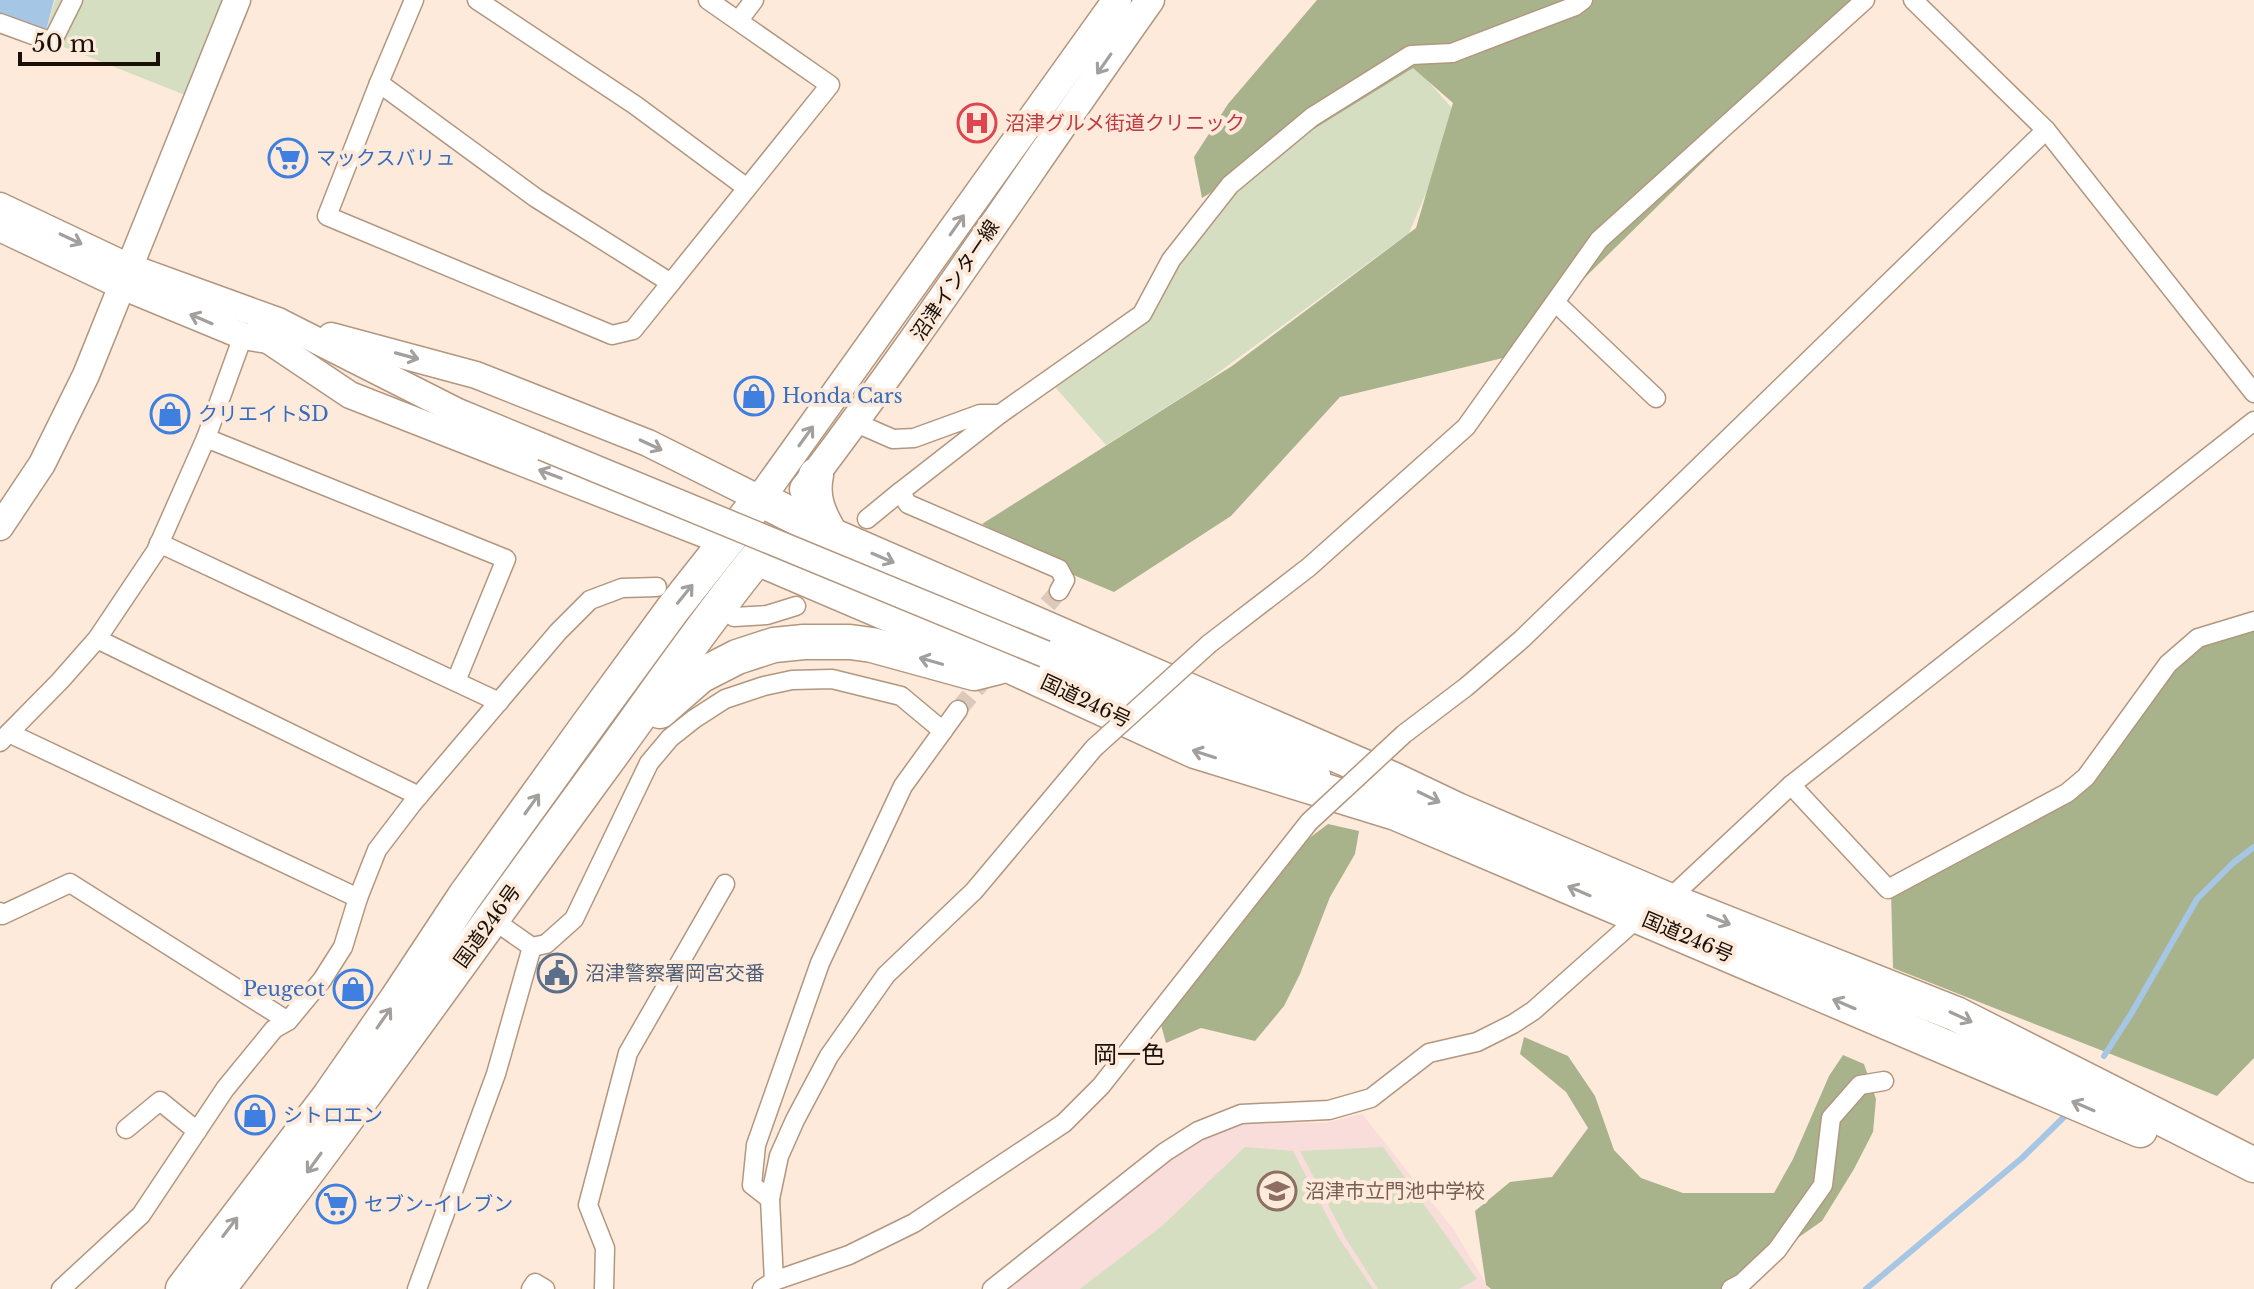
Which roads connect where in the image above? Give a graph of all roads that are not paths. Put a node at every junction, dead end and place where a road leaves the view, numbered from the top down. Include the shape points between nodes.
1 (73, 0) edge
2 (237, 0) edge
3 (414, 0) edge
4 (477, 0) edge
5 (708, 0) edge
6 (754, 0) edge
7 (1117, 0) edge
8 (1150, 0) edge
9 (1583, 0) edge
10 (1865, 0) edge
11 (1913, 0) edge
12 (739, 20) junction
13 (0, 23) edge
14 (379, 83) junction
15 (2046, 130) junction
16 (747, 188) junction
17 (0, 206) edge
18 (0, 228) edge
19 (125, 276) junction
20 (671, 283) junction
21 (1556, 303) junction
22 (263, 332) junction
23 (2254, 393) edge
24 (1656, 398) dead end
25 (1000, 414) junction
26 (2254, 421) edge
27 (854, 422) junction
28 (206, 438) junction
29 (816, 475) junction
30 (900, 492) junction
31 (774, 506) junction
32 (867, 519) dead end
33 (0, 527) edge
34 (831, 535) junction
35 (159, 543) junction
36 (742, 551) junction
37 (657, 587) dead end
38 (1059, 591) dead end
39 (796, 606) dead end
40 (734, 617) dead end
41 (2254, 621) edge
42 (97, 639) junction
43 (1006, 664) junction
44 (1098, 678) junction
45 (456, 681) junction
46 (499, 702) junction
47 (958, 710) tunnel mouth
48 (943, 731) junction
49 (4, 737) edge
50 (1392, 779) junction
51 (1791, 785) junction
52 (419, 796) junction
53 (1396, 813) junction
54 (533, 861) junction
55 (725, 884) dead end
56 (358, 898) junction
57 (1654, 908) junction
58 (0, 912) edge
59 (492, 919) junction
60 (532, 947) junction
61 (288, 1021) junction
62 (1884, 1081) dead end
63 (126, 1129) dead end
64 (197, 1131) junction
65 (2254, 1165) edge
66 (2254, 1189) edge
67 (770, 1199) junction
68 (768, 1285) edge
69 (61, 1289) edge
70 (183, 1289) edge
71 (218, 1289) edge
72 (417, 1289) edge
73 (531, 1289) edge
74 (545, 1289) edge
75 (604, 1289) edge
76 (992, 1289) edge
77 (1731, 1289) edge

1 - 13 street via 52,42
2 - 19 street
3 - 14 street
4 - 16 street via 635,105
5 - 12 street
6 - 12 street
31 -> 7 main road, 沼津インター線
8 -> 27 main road, 沼津インター線
9 - 25 street via 1452,53 1411,55 1312,117 1230,185 1171,260 1142,314
10 - 21 street via 1599,240
11 - 15 street
12 - 16 street via 830,85
14 - 20 street via 536,198
14 - 20 street via 327,216 612,335 633,330
15 - 23 street
15 - 68 street, bridge via 1522,639 1404,734 1309,822 1101,1086 1064,1123 914,1223 849,1255
16 - 20 street
17 -> 19 street
18 - 19 street
22 -> 19 street
19 - 22 street
19 - 33 street via 86,375 42,464
21 - 24 street
21 - 67 street, bridge via 1466,427 1094,748 974,891 886,975 829,1056 795,1120 779,1156
22 - 28 street
22 -> 31 street via 480,369
36 -> 22 street via 350,395
22 - 44 street, bridge via 368,384 458,412
25 - 27 street via 980,414 903,439
25 - 30 street
26 - 51 street
27 - 29 main road, 沼津インター線
28 - 35 street
28 - 45 street via 506,559
29 - 31 main road, 沼津インター線
29 - 34 highway via 816,505
30 - 32 street
30 - 38 street via 908,504 1059,569 1065,580
31 - 34 highway, 国道246号
31 - 36 highway, 国道246号
34 -> 50 highway, 国道246号
35 - 42 street
35 - 45 street
36 - 43 highway, 国道246号
36 - 54 highway, 国道246号 via 700,632
70 -> 36 highway, 国道246号 via 329,1097 465,896 673,609
37 - 46 street via 622,588 590,600
39 - 40 street
41 - 51 street via 2198,638 2168,664 2086,777 2067,793 1888,889
42 - 49 street
42 - 52 street
53 -> 43 highway, 国道246号 via 1195,751
43 -> 54 highway via 974,673 872,645 839,642 774,645 737,657 700,676 660,710
44 - 50 street
44 - 53 street
45 - 46 street
46 - 52 street
47 - 48 street
48 - 60 street via 901,696 832,679 792,680 725,699 670,738 649,763 574,919 546,944
48 - 67 street via 903,786 820,963 756,1145 752,1185
49 - 56 street
50 -> 57 highway, 国道246号
51 - 57 street
52 - 56 street via 377,850
57 -> 53 highway, 国道246号
54 - 59 highway, 国道246号
55 - 75 street via 628,1053 588,1205 605,1248
56 - 61 street via 343,947
57 -> 65 highway, 国道246号 via 1956,1014
66 -> 57 highway, 国道246号 via 2143,1132
57 - 76 street via 1533,1011 1477,1042 1429,1053 1371,1098 1329,1110 1241,1114 1198,1131
58 - 61 street via 70,883
59 - 60 street
59 -> 71 highway, 国道246号
60 - 72 street via 496,1074
61 - 64 street via 274,1029
62 - 77 street via 1860,1085 1831,1118 1823,1185 1777,1250
63 - 64 street via 160,1101
64 - 69 street via 141,1215
67 - 68 street
73 - 74 street via 535,1283

